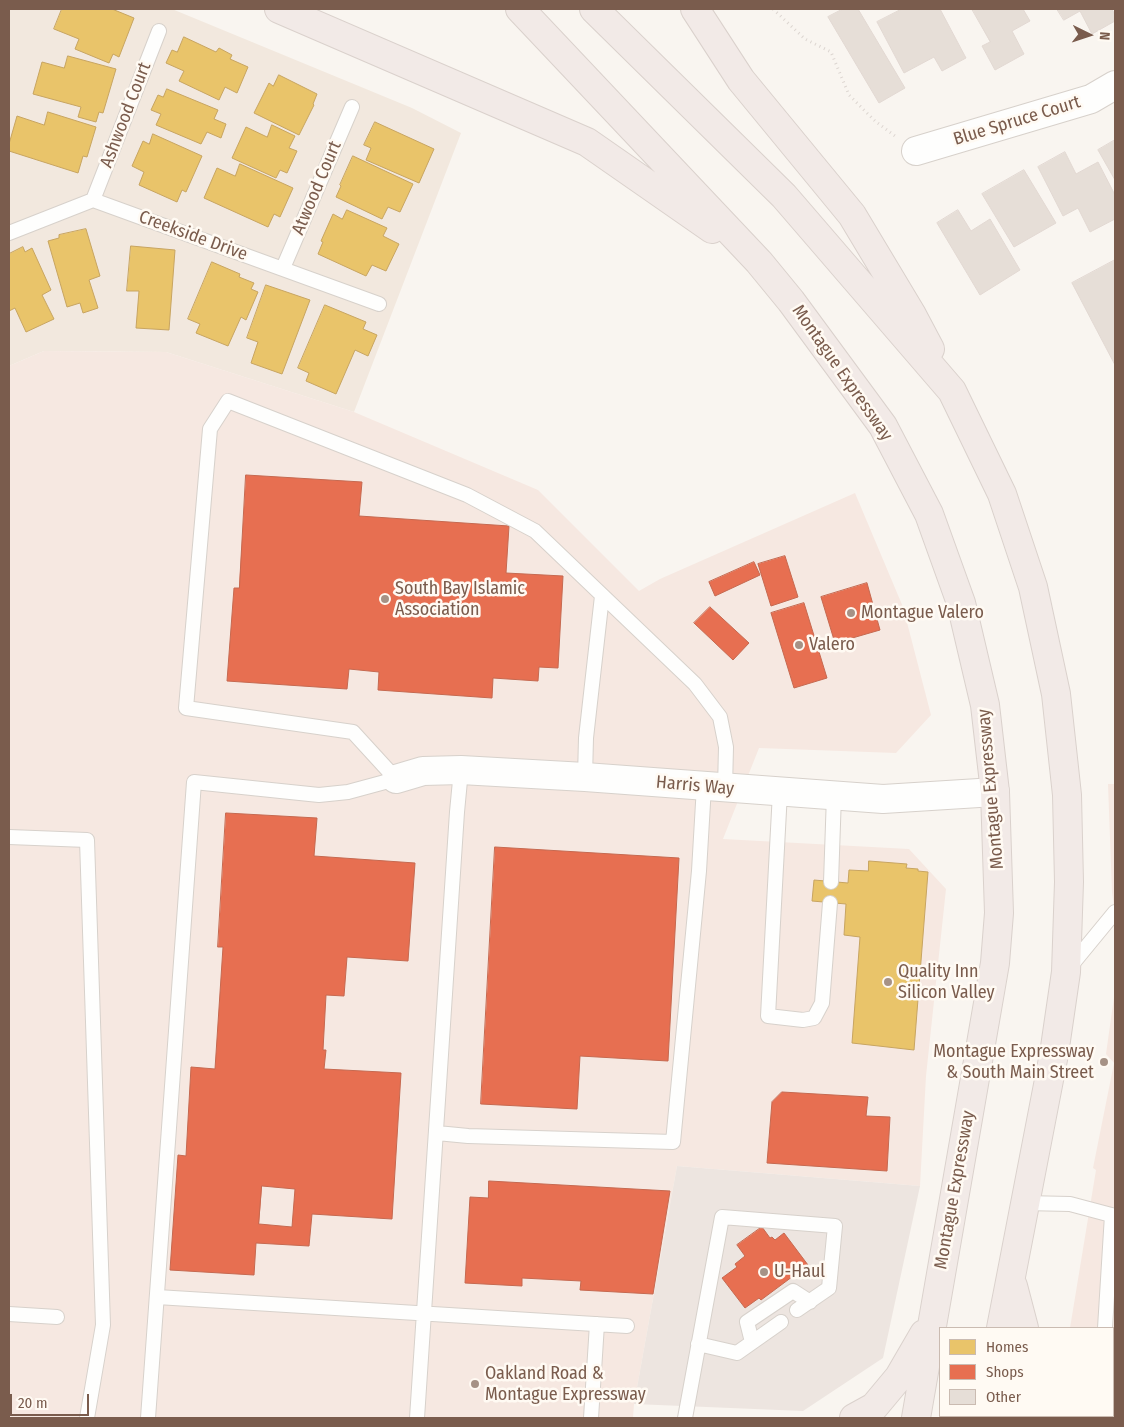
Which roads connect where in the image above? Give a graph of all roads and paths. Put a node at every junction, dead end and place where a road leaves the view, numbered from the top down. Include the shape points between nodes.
1 (279, 9) edge
2 (520, 9) edge
3 (594, 9) edge
4 (695, 9) edge
5 (773, 9) edge
6 (159, 31) dead end
7 (1115, 85) edge
8 (352, 108) dead end
9 (916, 151) joint
10 (93, 200) junction
11 (9, 233) edge
12 (759, 262) junction
13 (283, 268) junction
14 (379, 304) dead end
15 (952, 391) junction
16 (602, 596) junction
17 (461, 770) junction
18 (585, 777) junction
19 (396, 779) junction
20 (714, 787) junction
21 (780, 792) junction
22 (995, 792) junction
23 (834, 795) junction
24 (9, 837) edge
25 (831, 882) dead end
26 (830, 902) dead end
27 (1115, 912) edge
28 (1066, 972) junction
29 (437, 1133) junction
30 (1024, 1203) junction
31 (1114, 1215) edge
32 (1112, 1271) edge
33 (1010, 1275) junction
34 (157, 1297) junction
35 (810, 1302) junction
36 (1111, 1304) edge
37 (797, 1310) dead end
38 (425, 1313) junction
39 (9, 1314) edge
40 (57, 1317) dead end
41 (933, 1319) junction
42 (781, 1322) dead end
43 (596, 1324) junction
44 (627, 1326) dead end
45 (1002, 1327) edge
46 (1024, 1327) edge
47 (1105, 1327) edge
48 (752, 1342) junction
49 (698, 1344) junction
50 (87, 1418) edge
51 (148, 1418) edge
52 (417, 1418) edge
53 (591, 1418) edge
54 (685, 1418) edge
55 (854, 1418) edge
56 (916, 1418) edge

1 - 12 highway via 587,142
2 - 12 highway, Montague Expressway
3 - 15 highway via 784,196
4 - 15 highway via 741,80 852,215 912,315
5 - 9 path via 805,38 831,52 850,95 874,121
6 - 10 lane, Ashwood Court
7 - 9 street, Blue Spruce Court via 1091,98
8 - 13 lane, Atwood Court
10 - 11 lane
10 - 13 lane, Creekside Drive
12 - 22 highway, Montague Expressway via 883,426 929,514 961,603 985,706
13 - 14 lane, Creekside Drive
15 - 28 highway via 1002,494 1033,587 1056,694 1066,795 1069,882
16 - 18 lane via 586,738
16 - 19 lane via 535,531 467,495 228,401 210,429 186,708 353,732
16 - 20 lane via 695,684 720,717 726,747
17 - 18 street, Harris Way
17 - 19 street, Harris Way via 423,771
17 - 29 lane
18 - 20 street, Harris Way
19 - 34 lane via 348,792 319,795 194,782
20 - 21 street, Harris Way
20 - 29 lane via 698,871 672,1142
21 - 23 street, Harris Way
21 - 26 lane via 768,1016 814,1018 822,1003
22 - 23 street, Harris Way via 883,799
22 - 41 highway, Montague Expressway via 999,913 995,963
23 - 25 lane
24 - 50 lane via 87,840 103,1325
27 - 28 lane
28 - 30 highway via 1054,1054
29 - 38 lane
30 - 31 lane via 1070,1204
30 - 33 highway
31 - 32 lane
32 - 36 lane
33 - 45 highway
33 - 46 highway
34 - 38 lane
34 - 51 lane
35 - 37 lane
35 - 48 lane via 793,1291 747,1322
35 - 49 lane via 829,1288 835,1226 722,1217
36 - 47 lane
38 - 43 lane
38 - 52 lane
39 - 40 lane
41 - 55 highway via 899,1377 874,1407
41 - 56 highway, Montague Expressway
42 - 48 lane
43 - 44 lane
43 - 53 lane
48 - 49 lane via 736,1352
49 - 54 lane

